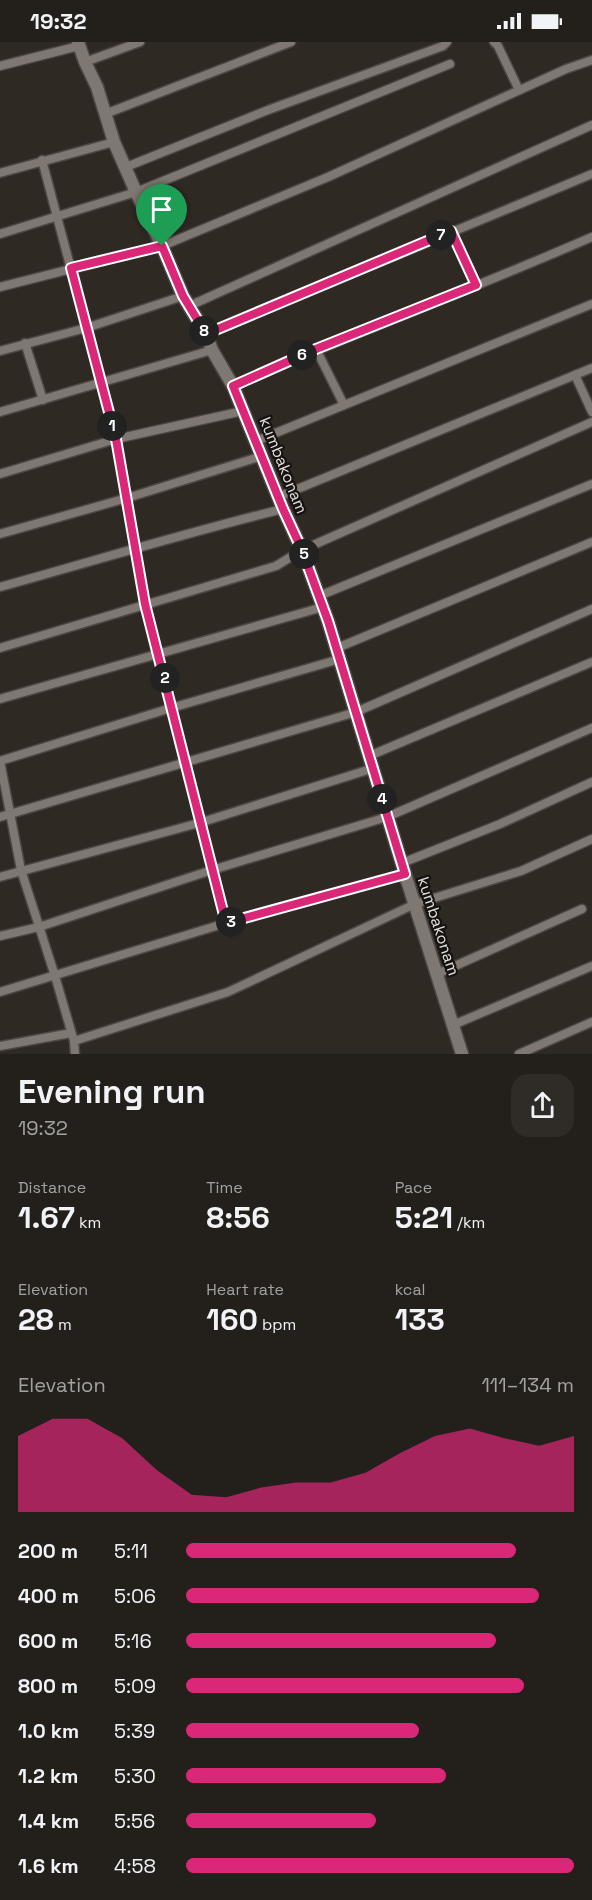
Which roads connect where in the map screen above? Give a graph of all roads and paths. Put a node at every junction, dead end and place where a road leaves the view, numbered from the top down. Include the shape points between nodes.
1 (140, 42) edge
2 (291, 42) edge
3 (447, 42) edge
4 (494, 42) edge
5 (79, 44) edge
6 (592, 60) edge
7 (85, 62) junction
8 (450, 64) dead end
9 (0, 66) edge
10 (519, 90) junction
11 (105, 114) junction
12 (592, 125) edge
13 (114, 142) junction
14 (42, 160) junction
15 (126, 167) junction
16 (0, 173) edge
17 (592, 174) edge
18 (135, 192) junction
19 (58, 216) junction
20 (451, 231) junction
21 (0, 234) edge
22 (592, 237) edge
23 (162, 246) junction
24 (71, 268) junction
25 (476, 285) junction
26 (0, 287) edge
27 (186, 301) junction
28 (592, 304) edge
29 (86, 328) junction
30 (206, 334) junction
31 (25, 343) junction
32 (316, 349) junction
33 (212, 350) junction
34 (0, 351) edge
35 (592, 368) edge
36 (575, 375) junction
37 (102, 384) junction
38 (233, 386) junction
39 (43, 400) junction
40 (344, 405) junction
41 (243, 411) junction
42 (0, 412) edge
43 (592, 412) edge
44 (592, 422) edge
45 (116, 439) junction
46 (256, 441) junction
47 (262, 456) junction
48 (0, 474) edge
49 (592, 484) edge
50 (278, 497) junction
51 (127, 498) junction
52 (283, 509) junction
53 (0, 534) edge
54 (592, 542) edge
55 (135, 550) junction
56 (302, 550) junction
57 (0, 587) edge
58 (321, 602) junction
59 (145, 604) junction
60 (592, 609) edge
61 (0, 648) edge
62 (159, 654) junction
63 (338, 654) junction
64 (592, 662) edge
65 (0, 699) edge
66 (171, 708) junction
67 (356, 712) junction
68 (592, 728) edge
69 (0, 761) edge
70 (186, 762) junction
71 (371, 762) junction
72 (592, 782) edge
73 (10, 813) junction
74 (0, 816) edge
75 (387, 817) junction
76 (199, 823) junction
77 (592, 839) edge
78 (403, 868) junction
79 (21, 870) junction
80 (212, 870) junction
81 (0, 877) edge
82 (415, 904) junction
83 (582, 909) dead end
84 (226, 923) junction
85 (39, 927) junction
86 (0, 936) edge
87 (592, 966) edge
88 (437, 974) junction
89 (55, 976) junction
90 (0, 992) edge
91 (592, 1022) edge
92 (453, 1024) junction
93 (72, 1037) junction
94 (0, 1046) edge
95 (75, 1054) edge
96 (458, 1054) edge
97 (519, 1054) edge

1 - 7 street
2 - 11 street
3 - 15 street
4 - 10 street
5 - 7 street, kumbakonam
5 - 9 street
6 - 10 street
7 - 11 street, kumbakonam via 98,87
8 - 18 street
10 - 23 street via 328,177
11 - 13 street, kumbakonam
12 - 27 street
13 - 14 street
13 - 15 street, kumbakonam
14 - 16 street
14 - 19 street
15 - 18 street, kumbakonam
17 - 20 street
18 - 19 street
18 - 23 street, kumbakonam
19 - 21 street
19 - 24 street
20 - 25 street
20 - 30 street
22 - 25 street
23 - 24 street
23 - 27 street, kumbakonam
24 - 26 street
24 - 29 street
25 - 32 street
27 - 29 street
27 - 30 street, kumbakonam
28 - 40 street
29 - 31 street
29 - 37 street
30 - 33 street, kumbakonam
31 - 34 street
31 - 39 street
32 - 38 street
32 - 40 street
33 - 37 street
33 - 38 street, kumbakonam
35 - 36 street
36 - 43 street
36 - 50 street
37 - 39 street
37 - 45 street
38 - 41 street, kumbakonam
39 - 42 street
40 - 46 street
41 - 45 street
41 - 46 street, kumbakonam
44 - 56 street
45 - 48 street
45 - 51 street
46 - 47 street, kumbakonam
47 - 50 street, kumbakonam
47 - 51 street
49 - 58 street
50 - 52 street, kumbakonam
51 - 53 street
51 - 55 street
52 - 55 street
52 - 56 street, kumbakonam
54 - 63 street
55 - 57 street
55 - 59 street
56 - 58 street, kumbakonam
56 - 59 street via 276,566
58 - 62 street
58 - 63 street, kumbakonam
59 - 61 street
59 - 62 street
60 - 67 street
62 - 65 street
62 - 66 street
63 - 66 street
63 - 67 street, kumbakonam
64 - 71 street
66 - 69 street
66 - 70 street
67 - 70 street
67 - 71 street, kumbakonam
68 - 75 street
69 - 73 street
70 - 73 street
70 - 76 street
71 - 75 street, kumbakonam
71 - 76 street
72 - 78 street
73 - 74 street
73 - 79 street
75 - 78 street, kumbakonam
75 - 80 street
76 - 79 street
76 - 80 street
77 - 82 street via 521,871
78 - 82 street, kumbakonam
78 - 84 street
79 - 81 street
79 - 85 street
80 - 84 street
80 - 85 street
82 - 88 street, kumbakonam
82 - 93 street via 228,992
83 - 88 street
84 - 89 street
85 - 86 street
85 - 89 street
87 - 92 street
88 - 92 street, kumbakonam
89 - 90 street
89 - 93 street
91 - 97 street
92 - 96 street, kumbakonam
93 - 94 street
93 - 95 street

